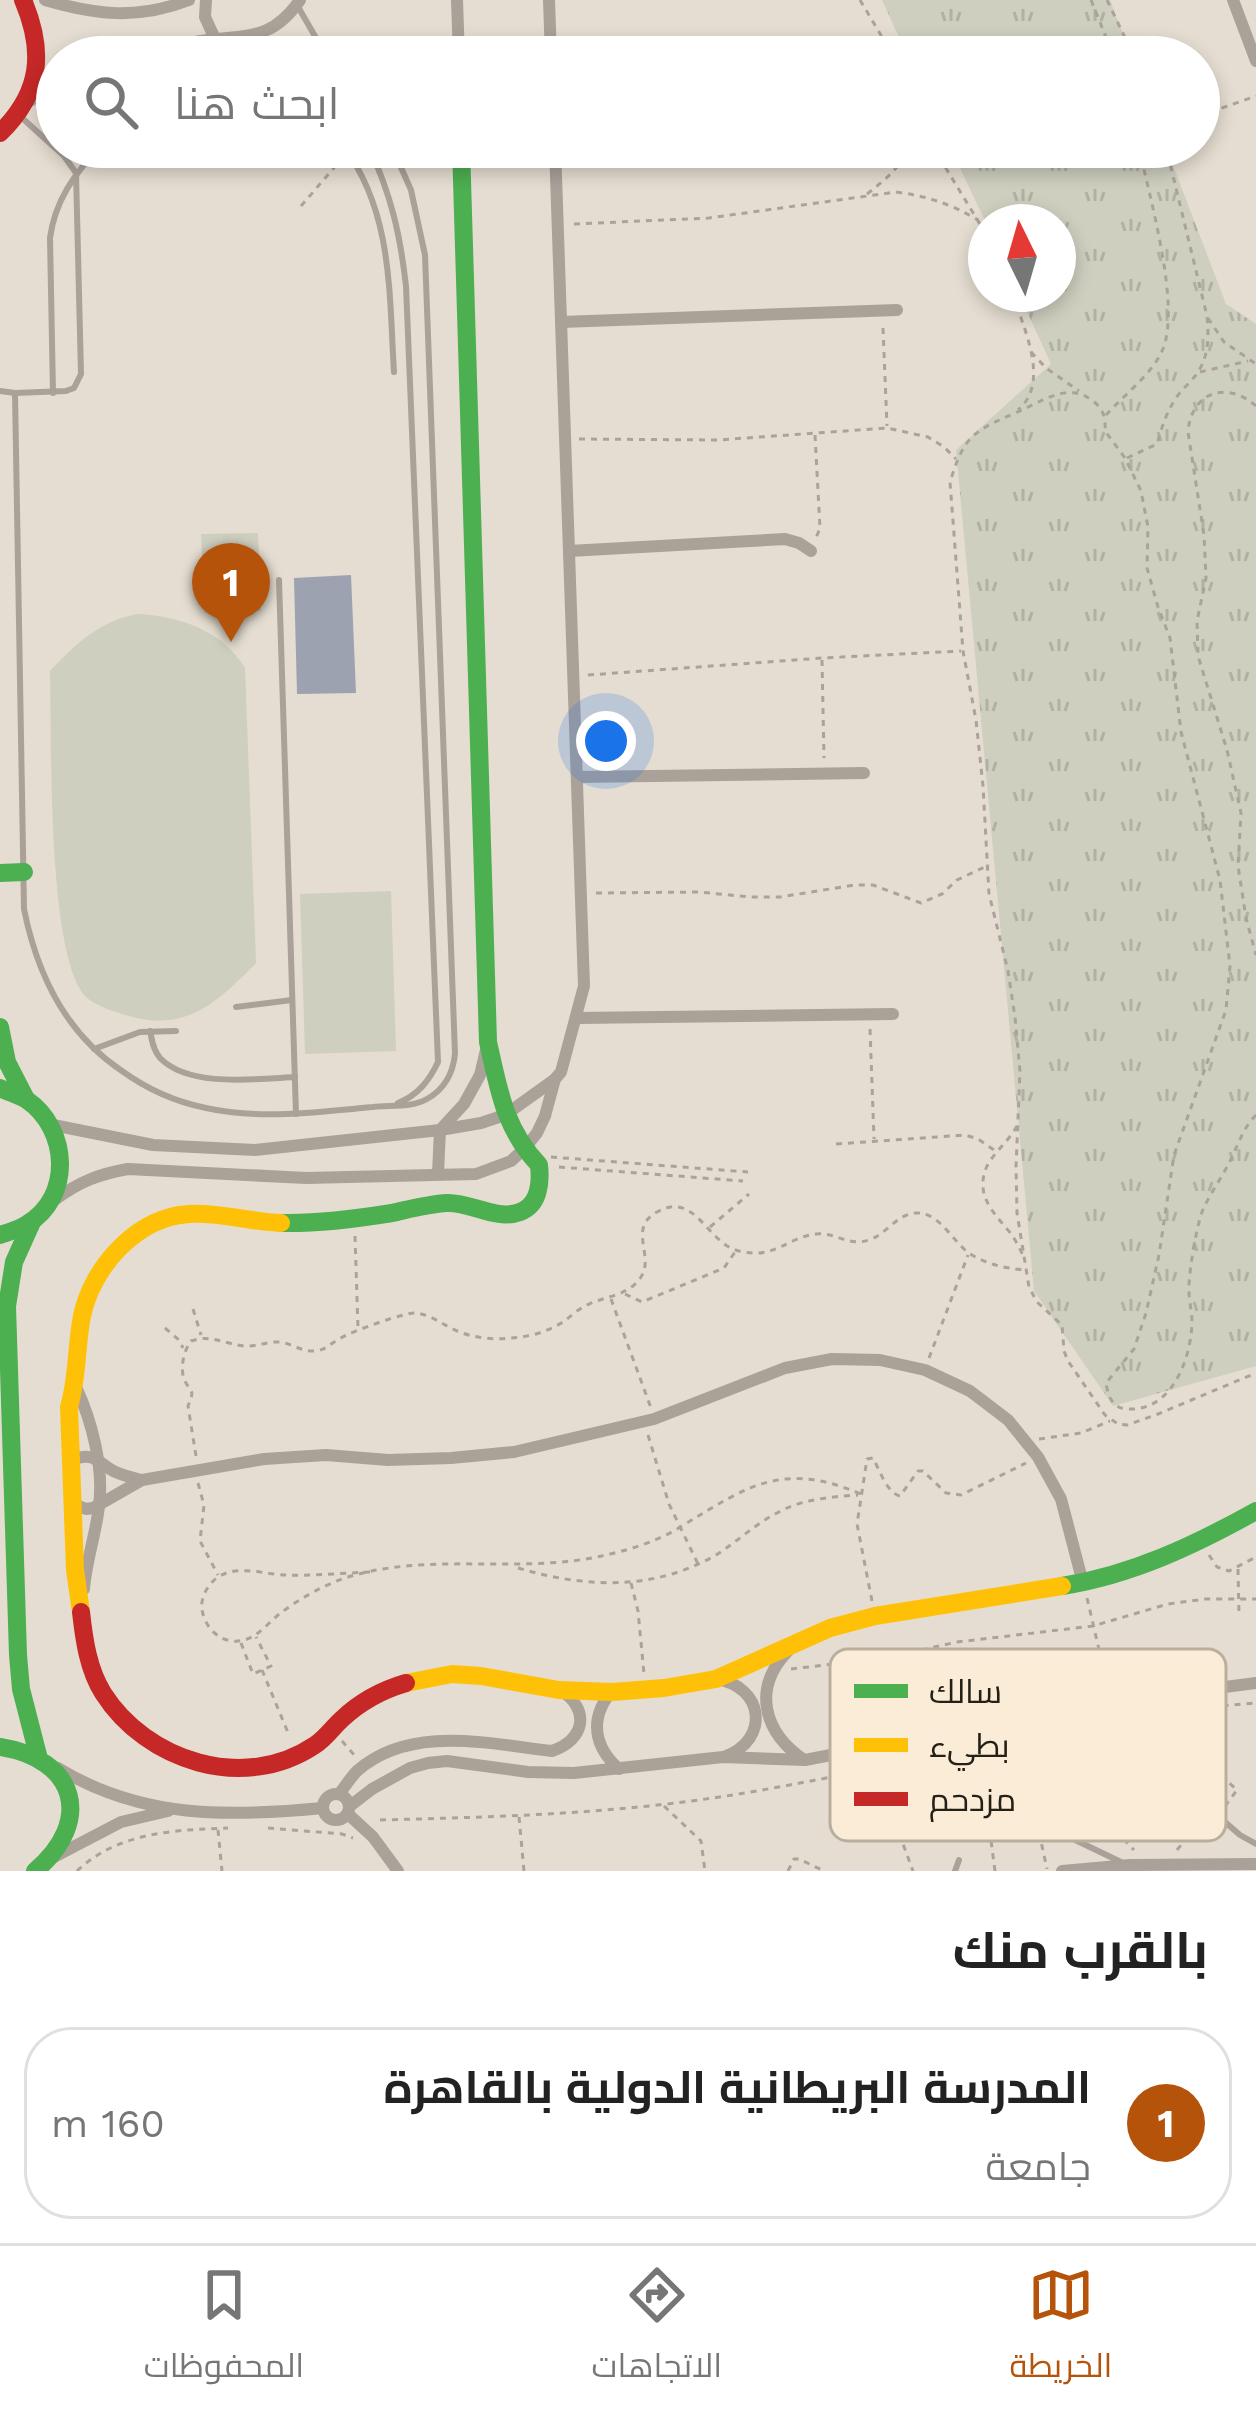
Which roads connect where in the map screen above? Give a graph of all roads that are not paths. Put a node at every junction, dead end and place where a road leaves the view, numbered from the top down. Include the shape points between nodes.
1 (23, 0) edge
2 (45, 0) edge
3 (189, 0) edge
4 (206, 0) edge
5 (457, 0) edge
6 (549, 0) edge
7 (1234, 0) edge
8 (298, 2) edge
9 (1256, 12) edge
10 (1240, 16) junction
11 (261, 34) junction
12 (36, 36) edge
13 (213, 36) edge
14 (253, 36) edge
15 (264, 36) edge
16 (316, 36) edge
17 (458, 36) edge
18 (550, 36) edge
19 (1256, 61) edge
20 (36, 76) edge
21 (36, 104) edge
22 (10, 126) edge
23 (72, 168) edge
24 (81, 168) edge
25 (356, 168) edge
26 (378, 168) edge
27 (401, 168) edge
28 (462, 168) edge
29 (556, 168) edge
30 (76, 173) junction
31 (890, 310) road end
32 (561, 322) junction
33 (394, 372) dead end
34 (0, 391) edge
35 (15, 393) junction
36 (52, 393) junction
37 (808, 549) road end
38 (569, 551) junction
39 (279, 580) dead end
40 (864, 772) dead end
41 (578, 777) junction
42 (23, 872) junction
43 (0, 874) edge
44 (292, 1000) junction
45 (236, 1007) dead end
46 (893, 1014) dead end
47 (578, 1018) junction
48 (0, 1027) edge
49 (150, 1030) junction
50 (176, 1030) dead end
51 (488, 1042) junction
52 (94, 1049) junction
53 (438, 1062) junction
54 (454, 1066) junction
55 (295, 1077) junction
56 (555, 1079) junction
57 (426, 1082) junction
58 (0, 1088) edge
59 (440, 1090) junction
60 (25, 1097) junction
61 (394, 1105) junction
62 (296, 1114) junction
63 (505, 1115) junction
64 (52, 1125) junction
65 (440, 1130) junction
66 (306, 1146) junction
67 (532, 1156) junction
68 (438, 1173) junction
69 (306, 1178) junction
70 (48, 1205) junction
71 (32, 1222) junction
72 (0, 1235) edge
73 (76, 1385) junction
74 (97, 1457) junction
75 (70, 1460) junction
76 (142, 1480) junction
77 (71, 1503) junction
78 (100, 1504) junction
79 (1256, 1511) edge
80 (1084, 1582) junction
81 (82, 1609) junction
82 (799, 1642) junction
83 (716, 1679) junction
84 (1256, 1683) edge
85 (1226, 1687) edge
86 (559, 1690) junction
87 (612, 1692) junction
88 (762, 1713) junction
89 (580, 1724) junction
90 (596, 1726) junction
91 (0, 1747) edge
92 (830, 1755) edge
93 (723, 1757) junction
94 (43, 1758) junction
95 (805, 1760) junction
96 (619, 1769) junction
97 (339, 1794) junction
98 (323, 1808) junction
99 (170, 1810) junction
100 (349, 1810) junction
101 (1226, 1822) dead end
102 (1078, 1841) edge
103 (1256, 1844) edge
104 (958, 1860) dead end
105 (1256, 1864) edge
106 (1130, 1865) junction
107 (41, 1867) edge
108 (398, 1871) edge
109 (955, 1871) edge
110 (1062, 1871) edge

1 - 12 street
2 - 3 street via 127,15
4 - 13 street
5 - 17 street
6 - 18 street
7 - 10 street
8 - 11 street
8 - 16 lane
9 - 10 street
10 - 19 street
11 - 14 street
11 - 15 lane
20 - 22 street
21 - 22 street
23 - 30 lane
24 - 30 lane
25 - 33 lane via 379,214
26 - 53 lane via 406,286
27 - 54 lane via 424,255
28 - 51 street
29 - 32 street
30 - 36 lane via 50,238
30 - 36 lane via 81,374 74,388
31 - 32 street
32 - 38 street
34 - 35 lane
35 - 36 lane
35 - 42 lane
37 - 38 street via 785,538
38 - 41 street
39 - 44 lane
40 - 41 street
41 - 47 street
42 - 43 street
42 - 52 lane via 40,971
44 - 45 lane
44 - 55 lane
46 - 47 street
47 - 56 street
48 - 60 street
49 - 50 lane
49 - 52 lane
49 - 55 lane via 161,1059 192,1074
51 - 63 street
51 - 65 street via 480,1075
52 - 62 lane via 175,1100 239,1114
53 - 54 lane
53 - 57 lane
54 - 59 lane
55 - 62 lane
56 - 63 street
56 - 67 street
57 - 59 lane
57 - 61 lane
58 - 60 street
59 - 61 lane
60 - 64 street
61 - 62 lane
63 - 65 street
63 - 67 street
64 - 66 street via 187,1148
64 - 70 street via 62,1166
65 - 66 street
65 - 68 street
66 - 69 street
67 - 68 street via 476,1174
67 - 73 street via 540,1191 535,1203 508,1215 450,1203 295,1225 192,1213 148,1226 99,1272 85,1300
68 - 69 street
69 - 70 street via 128,1169 75,1185
70 - 71 street
71 - 72 street
71 - 94 street via 8,1276 8,1306 18,1655
73 - 74 street
73 - 75 street
74 - 75 street
74 - 76 street
74 - 78 street
75 - 77 street
76 - 78 street
76 - 80 street via 264,1459 514,1452 649,1421 785,1368 880,1360 970,1391 1008,1420 1061,1499
77 - 78 street
77 - 81 street
78 - 81 street
79 - 80 street via 1201,1542
80 - 82 street via 875,1616
81 - 86 street via 100,1688 125,1722 196,1763 278,1762 316,1745 369,1698 423,1678 481,1676
82 - 83 street
82 - 88 street via 773,1671
83 - 87 street
83 - 88 street via 743,1688
84 - 85 street
86 - 87 street
86 - 89 street via 572,1697
87 - 90 street
88 - 93 street via 748,1742
88 - 95 street
89 - 90 street
89 - 97 street via 566,1747 552,1751 448,1740 401,1748 364,1767
90 - 96 street via 606,1758
91 - 94 street
92 - 95 street
93 - 95 street
93 - 96 street
94 - 99 street via 85,1784
94 - 107 street via 62,1777 71,1819 65,1840
96 - 100 street via 428,1763 372,1789
97 - 98 street
97 - 100 street
98 - 99 street
98 - 100 street via 333,1820
99 - 107 street via 121,1822
100 - 108 street
101 - 103 lane
102 - 106 lane
104 - 109 lane
105 - 106 street
106 - 110 street

